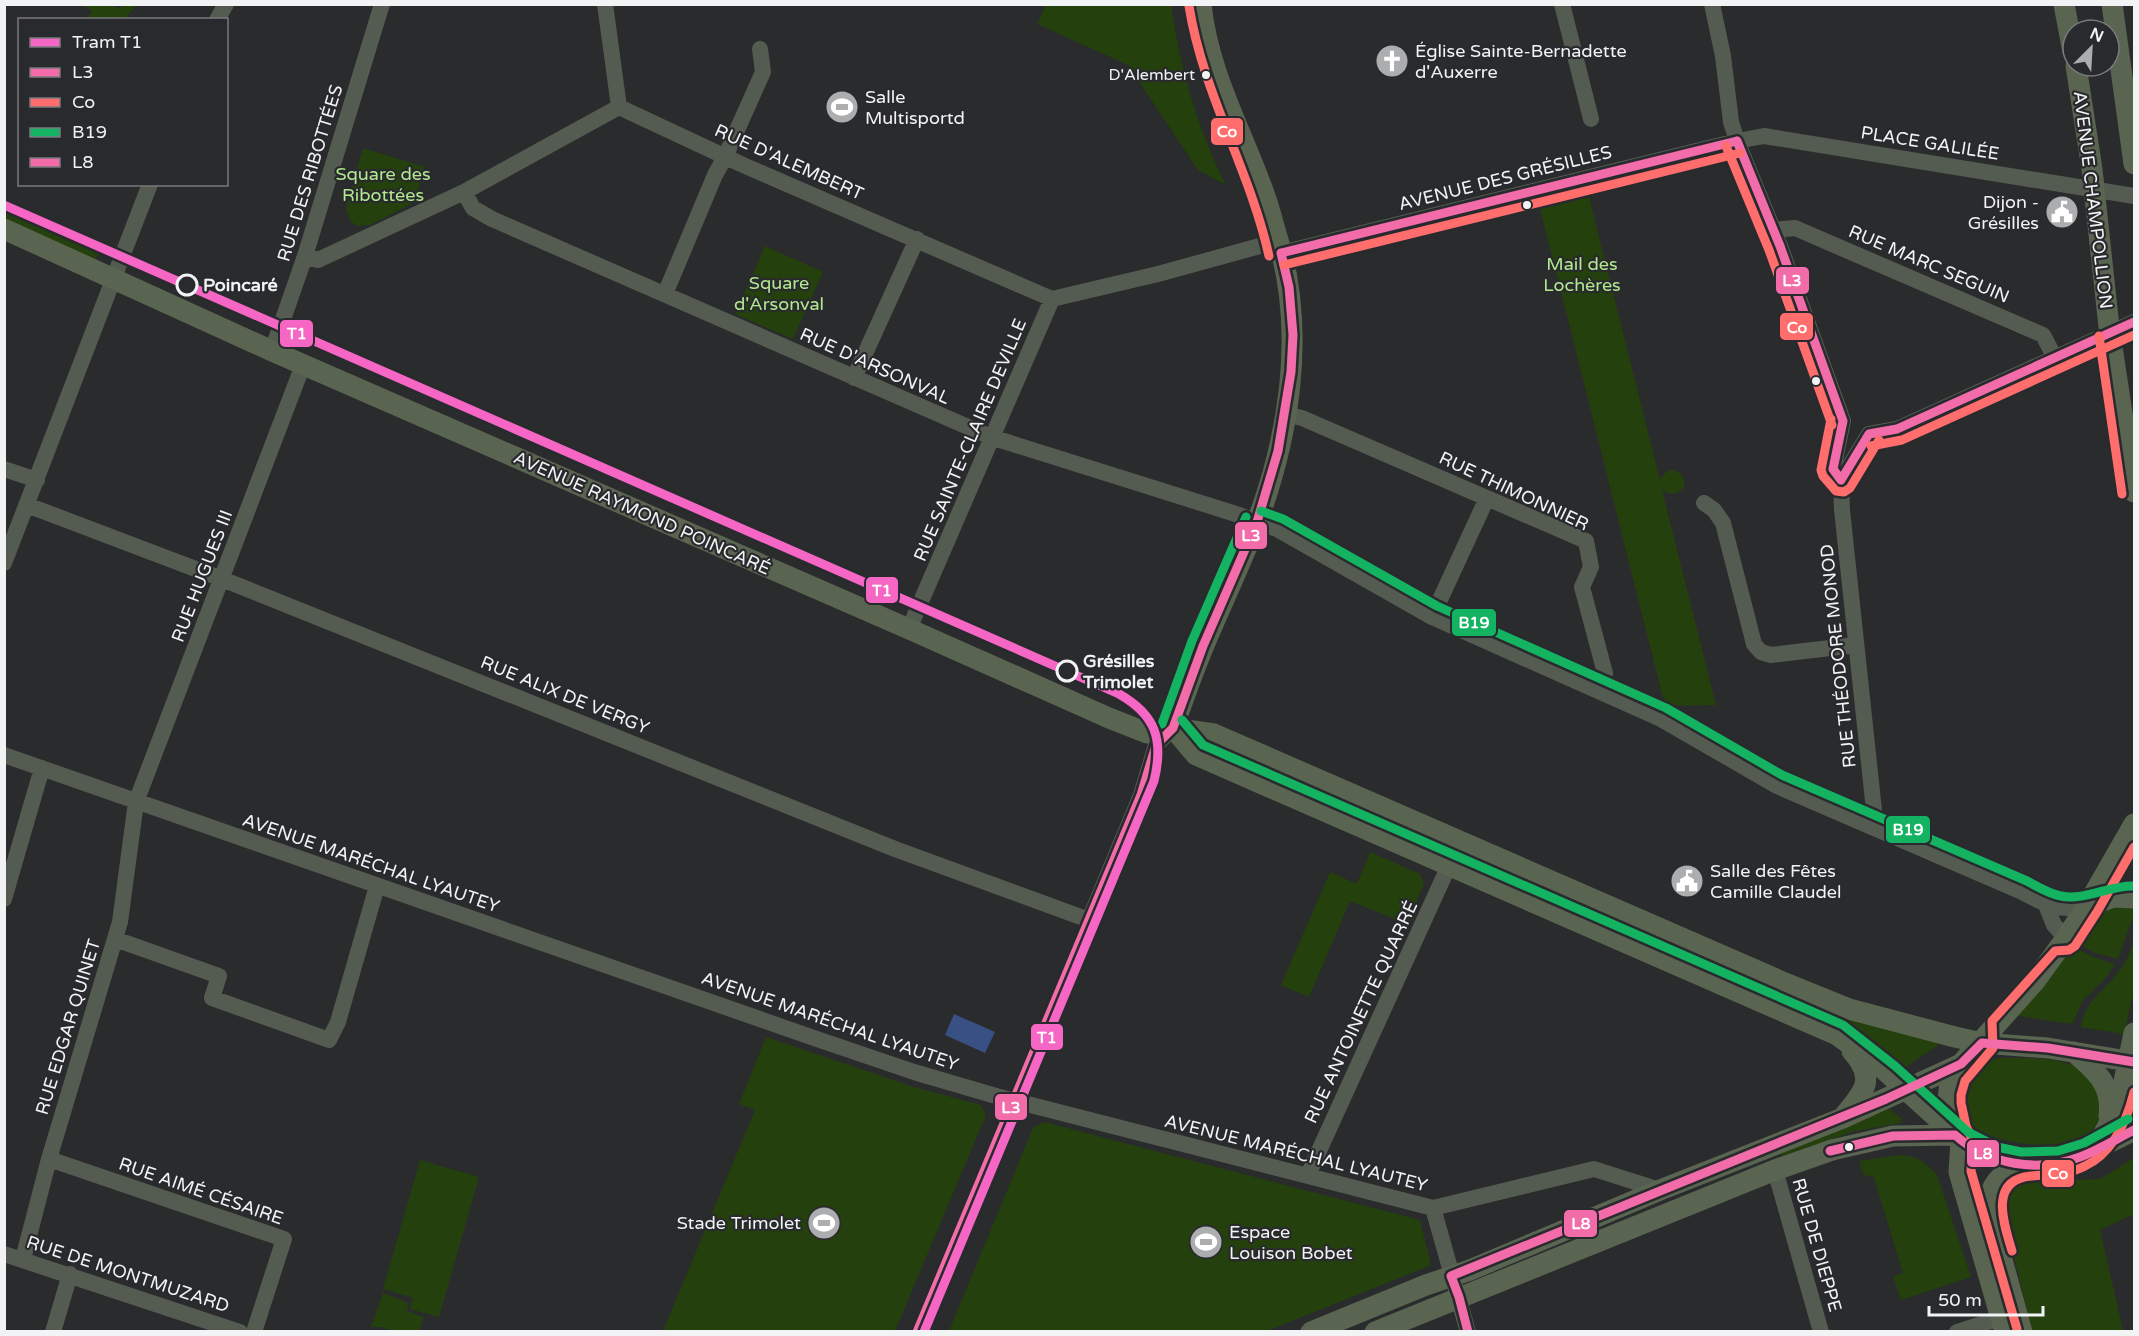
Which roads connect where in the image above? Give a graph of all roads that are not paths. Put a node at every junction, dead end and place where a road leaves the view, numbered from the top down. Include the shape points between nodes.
1 (226, 4) edge
2 (382, 4) edge
3 (605, 4) edge
4 (1201, 4) edge
5 (1562, 4) edge
6 (1712, 4) edge
7 (2112, 4) edge
8 (218, 18) edge
9 (760, 49) dead end
10 (2078, 78) edge
11 (619, 107) junction
12 (1590, 119) dead end
13 (1737, 141) junction
14 (725, 157) junction
15 (2134, 164) edge
16 (149, 186) edge
17 (2094, 189) junction
18 (464, 192) junction
19 (2134, 196) edge
20 (4, 229) edge
21 (1774, 230) junction
22 (917, 239) junction
23 (1280, 247) junction
24 (305, 256) junction
25 (113, 280) junction
26 (665, 294) junction
27 (1052, 299) junction
28 (2134, 322) edge
29 (2111, 334) junction
30 (272, 351) junction
31 (2055, 358) junction
32 (303, 364) junction
33 (854, 378) junction
34 (1285, 414) junction
35 (1843, 421) junction
36 (1869, 434) junction
37 (991, 438) junction
38 (4, 469) edge
39 (37, 480) junction
40 (1841, 480) junction
41 (2134, 492) edge
42 (1487, 498) junction
43 (1704, 503) dead end
44 (27, 506) junction
45 (1257, 522) junction
46 (4, 563) edge
47 (222, 579) junction
48 (1432, 617) junction
49 (909, 629) junction
50 (1856, 645) junction
51 (1599, 690) junction
52 (1173, 728) junction
53 (4, 755) edge
54 (1272, 760) junction
55 (42, 768) junction
56 (1265, 785) junction
57 (136, 802) junction
58 (2134, 824) edge
59 (1876, 829) junction
60 (1454, 839) junction
61 (1449, 864) junction
62 (377, 886) junction
63 (2134, 898) edge
64 (4, 899) edge
65 (2046, 905) junction
66 (2087, 906) junction
67 (2066, 938) junction
68 (115, 939) junction
69 (2134, 1034) edge
70 (1837, 1035) junction
71 (1982, 1042) junction
72 (2074, 1052) junction
73 (2132, 1061) edge
74 (1961, 1064) junction
75 (1905, 1090) junction
76 (1843, 1118) junction
77 (2108, 1126) junction
78 (2134, 1130) edge
79 (1958, 1138) junction
80 (49, 1160) junction
81 (2073, 1160) junction
82 (2023, 1164) junction
83 (1775, 1170) junction
84 (1308, 1175) junction
85 (1660, 1190) junction
86 (1433, 1208) junction
87 (4, 1254) edge
88 (22, 1259) junction
89 (70, 1274) junction
90 (1451, 1276) junction
91 (1459, 1297) junction
92 (2003, 1325) edge
93 (53, 1332) edge
94 (240, 1332) edge
95 (254, 1332) edge
96 (1311, 1332) edge
97 (1375, 1332) edge
98 (1468, 1332) edge
99 (1821, 1332) edge
100 (1957, 1332) edge
101 (2022, 1332) edge

1 - 8 street
2 - 24 street, RUE DES RIBOTTÉES
3 - 11 street
4 - 23 main road via 1226,102 1267,201
5 - 12 street
6 - 13 street
7 - 15 main road
9 - 14 street via 763,72
10 - 17 main road, AVENUE CHAMPOLLION
11 - 14 street, RUE D'ALEMBERT
11 - 18 street
13 - 17 street, PLACE GALILÉE via 1774,137
13 - 21 street
13 - 23 street, AVENUE DES GRÉSILLES
14 - 22 street, RUE D'ALEMBERT
14 - 26 street
16 - 25 street
17 - 19 street, PLACE GALILÉE
17 - 29 main road, AVENUE CHAMPOLLION
18 - 24 street via 318,260
18 - 26 street, RUE D'ARSONVAL via 473,208 492,219
20 - 25 main road, AVENUE RAYMOND POINCARÉ
21 - 31 street, RUE MARC SEGUIN via 1796,228 2043,335
21 - 35 street
22 - 27 street, RUE D'ALEMBERT
22 - 33 street
23 - 27 street
23 - 34 main road via 1289,287 1293,335
24 - 30 street, RUE DES RIBOTTÉES
25 - 30 main road, AVENUE RAYMOND POINCARÉ
25 - 39 street
26 - 33 street, RUE D'ARSONVAL
27 - 37 street, RUE SAINTE-CLAIRE DEVILLE
28 - 29 street, AVENUE CHAMPOLLION
29 - 31 street
29 - 41 main road, AVENUE CHAMPOLLION
30 - 32 main road, AVENUE RAYMOND POINCARÉ
31 - 36 street via 1897,429
32 - 47 street, RUE HUGUES III
32 - 49 main road, AVENUE RAYMOND POINCARÉ
33 - 37 street, RUE D'ARSONVAL
34 - 42 street, RUE THIMONNIER
34 - 45 main road
35 - 36 street
35 - 40 street, RUE THÉODORE MONOD via 1833,470
36 - 40 street
37 - 45 street, RUE D'ARSONVAL
37 - 49 street, RUE SAINTE-CLAIRE DEVILLE
38 - 39 street
39 - 44 street
40 - 50 street, RUE THÉODORE MONOD
42 - 48 street
42 - 51 street, RUE THIMONNIER via 1586,541 1591,567 1582,586 1605,673
43 - 50 street via 1723,523 1754,644 1761,652 1771,655
44 - 46 street
44 - 47 street, RUE ALIX DE VERGY
45 - 48 street, RUE D'ARSONVAL via 1277,529
45 - 52 main road via 1203,646
47 - 52 street, RUE ALIX DE VERGY via 895,849 1089,920 1141,795 1156,746
47 - 57 street, RUE HUGUES III
48 - 51 street, RUE D'ARSONVAL
49 - 52 main road, AVENUE RAYMOND POINCARÉ via 1147,733
50 - 59 street, RUE THÉODORE MONOD
51 - 59 street, RUE D'ARSONVAL via 1661,719 1777,786
52 - 54 main road, AVENUE RAYMOND POINCARÉ via 1214,734
52 - 56 main road via 1196,754
53 - 55 street, AVENUE MARÉCHAL LYAUTEY
54 - 56 street
54 - 60 main road, AVENUE RAYMOND POINCARÉ
55 - 57 street, AVENUE MARÉCHAL LYAUTEY
55 - 64 street
56 - 61 main road
57 - 62 street, AVENUE MARÉCHAL LYAUTEY
57 - 68 street, RUE EDGAR QUINET
58 - 66 main road
59 - 65 street, RUE D'ARSONVAL
60 - 61 street
60 - 71 main road, AVENUE RAYMOND POINCARÉ via 1849,1009
61 - 70 main road
61 - 84 street, RUE ANTOINETTE QUARRÉ
62 - 68 street via 338,1022 329,1040 212,998 219,976
62 - 84 street, AVENUE MARÉCHAL LYAUTEY via 914,1072
63 - 66 main road via 2114,897
65 - 66 street via 2070,909
65 - 67 street via 2054,925
66 - 67 main road
67 - 71 main road
68 - 80 street, RUE EDGAR QUINET
69 - 73 main road
70 - 75 main road
70 - 76 main road via 1862,1064 1867,1079
71 - 72 main road
71 - 74 main road
72 - 73 main road
72 - 77 main road via 2100,1077 2109,1092
73 - 77 main road
74 - 75 main road
74 - 79 main road via 1950,1082 1948,1100
75 - 76 main road
75 - 79 main road
76 - 85 main road
77 - 81 main road via 2095,1145
78 - 81 main road
79 - 82 main road via 1988,1156
79 - 83 main road via 1893,1136 1833,1150
79 - 92 main road via 1959,1172
80 - 88 street, RUE EDGAR QUINET
80 - 95 street, RUE AIMÉ CÉSAIRE via 284,1239
81 - 82 main road
82 - 101 main road via 2000,1177 1989,1199 1989,1213
83 - 91 main road
83 - 99 street, RUE DE DIEPPE
84 - 86 street, AVENUE MARÉCHAL LYAUTEY
85 - 86 street, AVENUE MARÉCHAL LYAUTEY via 1594,1169
85 - 90 main road
86 - 90 street
87 - 88 street, RUE DE MONTMUZARD
88 - 89 street, RUE DE MONTMUZARD
89 - 93 street
89 - 94 street, RUE DE MONTMUZARD
90 - 91 street
90 - 96 main road
91 - 97 main road
91 - 98 street
92 - 100 street

